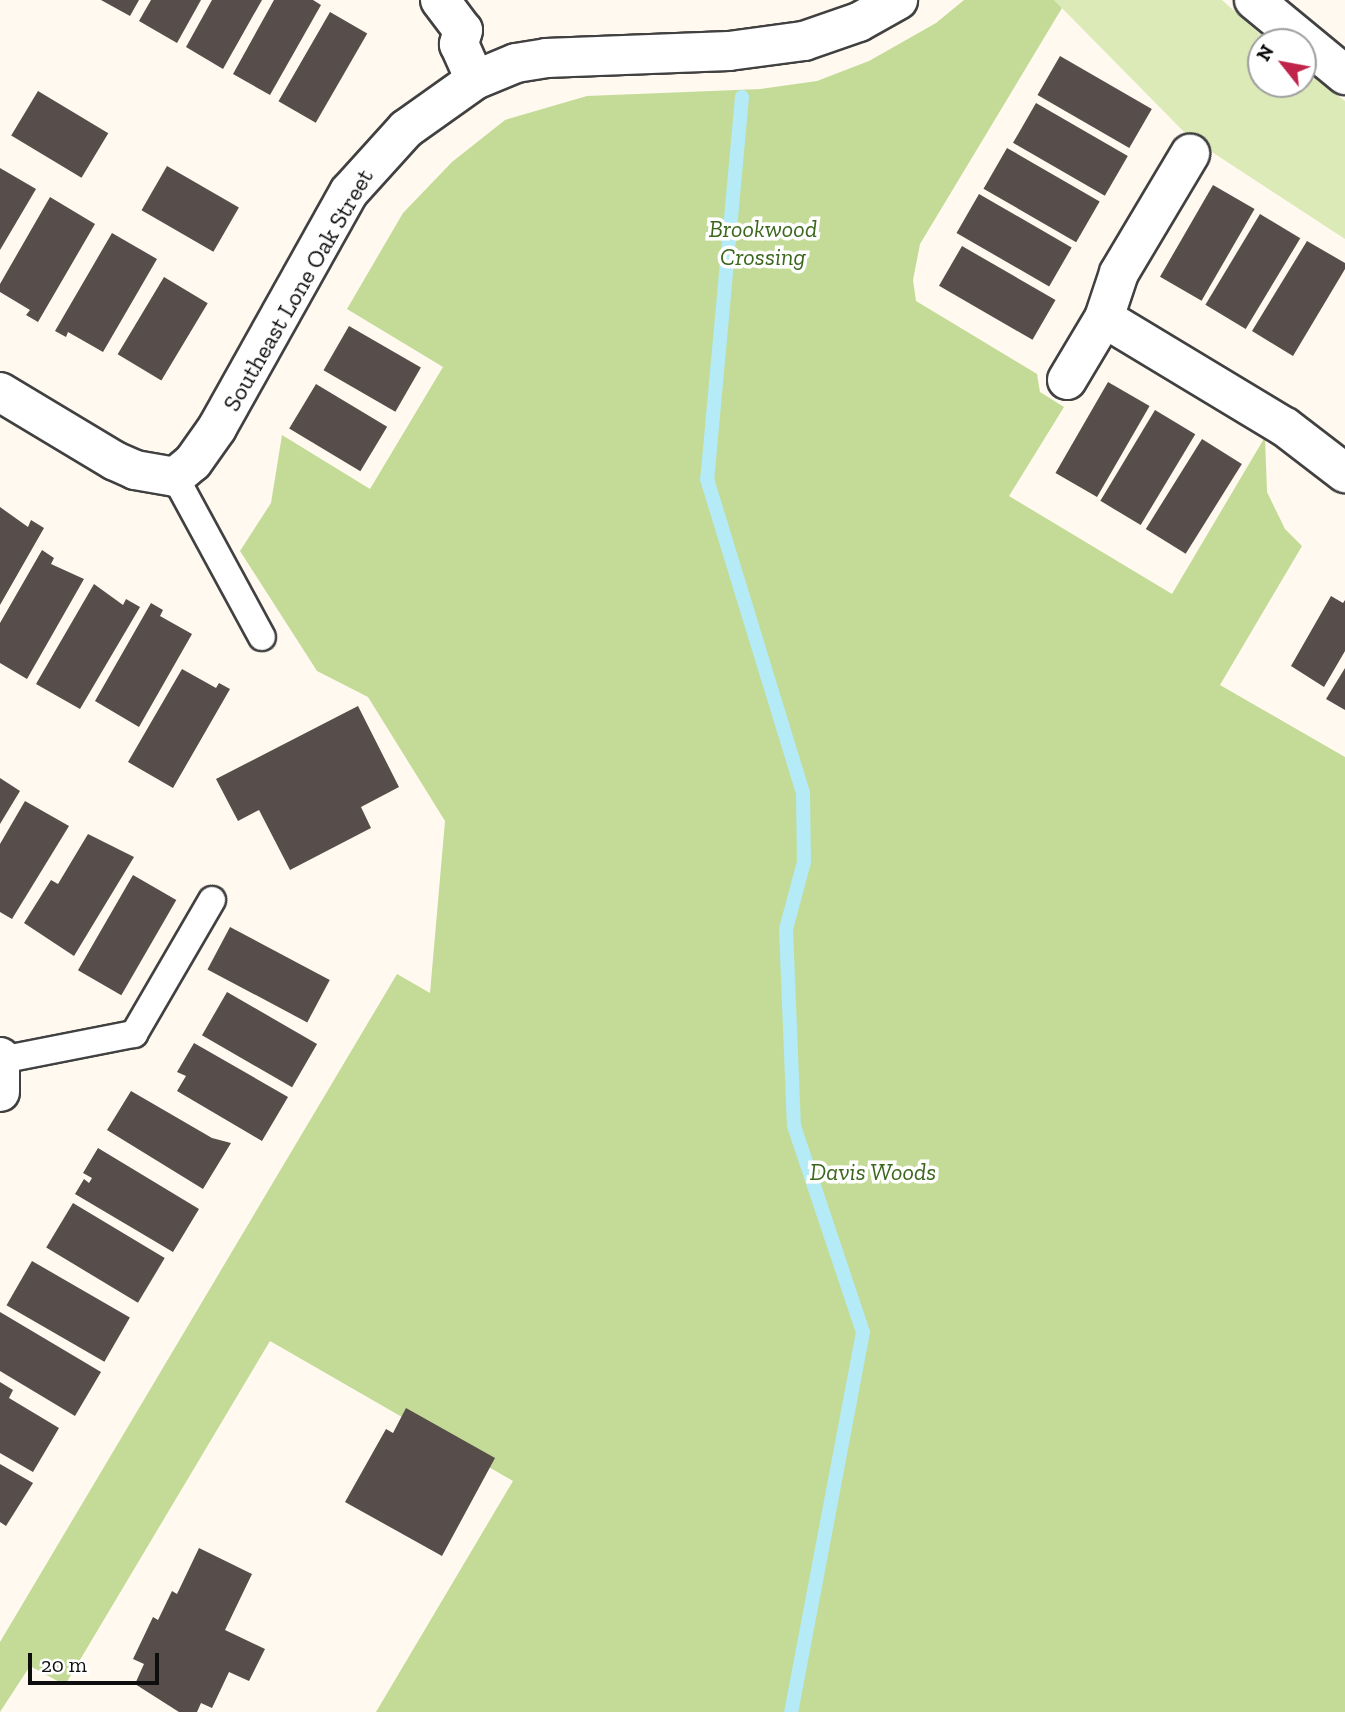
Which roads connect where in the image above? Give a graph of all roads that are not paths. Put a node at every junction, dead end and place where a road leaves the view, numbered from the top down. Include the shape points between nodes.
1 (440, 0) edge
2 (898, 0) edge
3 (1254, 0) edge
4 (1345, 75) edge
5 (475, 80) junction
6 (1190, 154) dead end
7 (1104, 318) junction
8 (1067, 380) dead end
9 (0, 392) edge
10 (1344, 462) edge
11 (175, 477) junction
12 (262, 637) dead end
13 (212, 900) dead end
14 (0, 1058) edge
15 (0, 1092) edge

1 - 5 street via 463,30 459,44
2 - 5 street, Southeast Lone Oak Street via 859,22 804,41 729,51 546,58 516,63
3 - 4 street
5 - 11 street, Southeast Lone Oak Street via 406,129 356,183 217,428 193,462
6 - 7 street via 1119,273
7 - 8 street
7 - 10 street
9 - 11 street via 115,461 135,470
11 - 12 lane
13 - 14 lane via 134,1034
14 - 15 street

